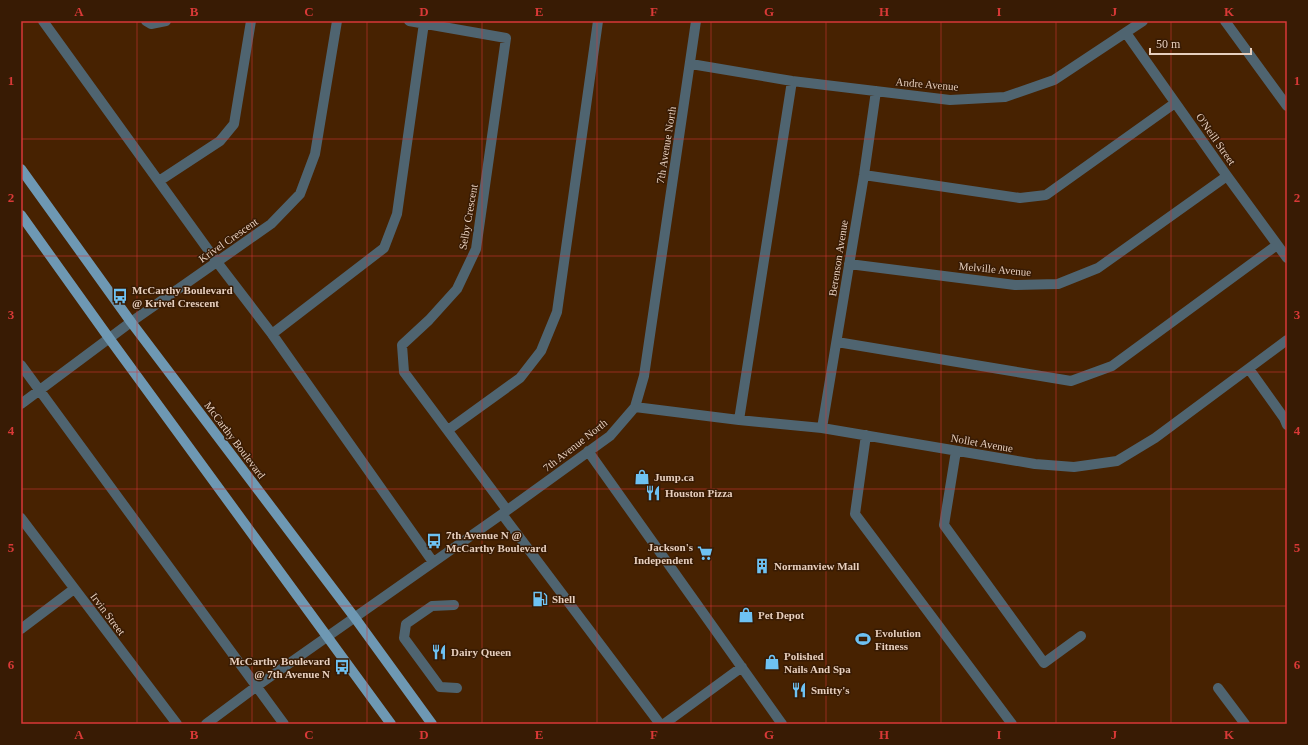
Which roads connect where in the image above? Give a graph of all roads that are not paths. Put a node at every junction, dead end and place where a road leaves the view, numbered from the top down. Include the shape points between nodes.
1 (43, 21) edge
2 (146, 21) edge
3 (166, 21) edge
4 (251, 21) edge
5 (337, 21) edge
6 (409, 21) edge
7 (598, 21) edge
8 (696, 21) edge
9 (1143, 21) edge
10 (1225, 21) edge
11 (424, 23) junction
12 (1126, 34) junction
13 (691, 64) junction
14 (792, 81) junction
15 (876, 91) junction
16 (1175, 103) junction
17 (1287, 106) edge
18 (21, 169) edge
19 (864, 175) junction
20 (1227, 176) junction
21 (159, 181) junction
22 (21, 215) edge
23 (1277, 245) junction
24 (1287, 258) edge
25 (216, 262) junction
26 (849, 264) junction
27 (131, 322) junction
28 (272, 334) junction
29 (109, 338) junction
30 (1287, 340) edge
31 (837, 342) junction
32 (21, 364) edge
33 (1249, 369) junction
34 (40, 390) junction
35 (21, 404) edge
36 (635, 407) junction
37 (739, 420) junction
38 (1287, 425) edge
39 (822, 428) junction
40 (448, 430) junction
41 (866, 435) junction
42 (956, 450) junction
43 (588, 452) junction
44 (505, 512) junction
45 (21, 518) edge
46 (433, 562) junction
47 (74, 589) junction
48 (454, 605) dead end
49 (355, 618) junction
50 (21, 628) edge
51 (1081, 636) dead end
52 (327, 637) junction
53 (742, 667) junction
54 (257, 686) junction
55 (457, 688) dead end
56 (1218, 688) dead end
57 (177, 724) edge
58 (206, 724) edge
59 (284, 724) edge
60 (391, 724) edge
61 (432, 724) edge
62 (660, 724) edge
63 (664, 724) edge
64 (782, 724) edge
65 (1012, 724) edge
66 (1245, 724) edge

1 - 21 street
2 - 3 street via 151,24
4 - 21 street via 234,124 220,141
5 - 25 street, Krivel Crescent via 315,154 300,194 271,224
6 - 11 street, Selby Crescent
7 - 40 street via 557,312 541,351 520,378
8 - 13 street, 7th Avenue North
9 - 12 street, Andre Avenue
10 - 17 street
11 - 28 street via 397,214 384,248
11 - 40 street, Selby Crescent via 506,38 476,250 457,289 402,345 404,372
12 - 15 street, Andre Avenue via 1054,80 1004,97 950,100
12 - 16 street, O'Neill Street
13 - 14 street, Andre Avenue
13 - 36 street, 7th Avenue North via 644,376
14 - 15 street, Andre Avenue
14 - 37 street
15 - 19 street, Berenson Avenue
16 - 19 street via 1046,195 1020,198
16 - 20 street, O'Neill Street
18 - 27 main road, McCarthy Boulevard
19 - 26 street, Berenson Avenue
20 - 23 street, O'Neill Street
20 - 26 street, Melville Avenue via 1098,268 1058,284 1015,285
21 - 25 street
22 - 29 main road
23 - 24 street, O'Neill Street
23 - 31 street via 1112,366 1072,381
25 - 27 street, Krivel Crescent
25 - 28 street
26 - 31 street, Berenson Avenue
27 - 29 street, Krivel Crescent
27 - 49 main road, McCarthy Boulevard
28 - 46 street
29 - 34 street, Krivel Crescent
29 - 52 main road
30 - 33 street, Nollet Avenue
31 - 39 street, Berenson Avenue
32 - 34 street
33 - 38 street
33 - 42 street, Nollet Avenue via 1155,438 1117,461 1074,467 1035,464
34 - 35 street, Krivel Crescent
34 - 54 street
36 - 37 street, Nollet Avenue
36 - 43 street, 7th Avenue North via 610,436
37 - 39 street, Nollet Avenue
39 - 41 street, Nollet Avenue
40 - 44 street, Selby Crescent
41 - 42 street, Nollet Avenue
41 - 65 street via 855,514
42 - 51 street via 944,525 1044,663
43 - 44 street, 7th Avenue North
43 - 53 street
44 - 46 street, 7th Avenue North
44 - 62 street, Selby Crescent
45 - 47 street, Irvin Street
46 - 49 street, 7th Avenue North
47 - 50 street
47 - 57 street, Irvin Street
48 - 55 street via 432,606 406,624 404,638 440,687
49 - 52 street, 7th Avenue North
49 - 61 main road, McCarthy Boulevard
52 - 54 street, 7th Avenue North
52 - 60 main road
53 - 63 street
53 - 64 street
54 - 58 street, 7th Avenue North
54 - 59 street
56 - 66 street

